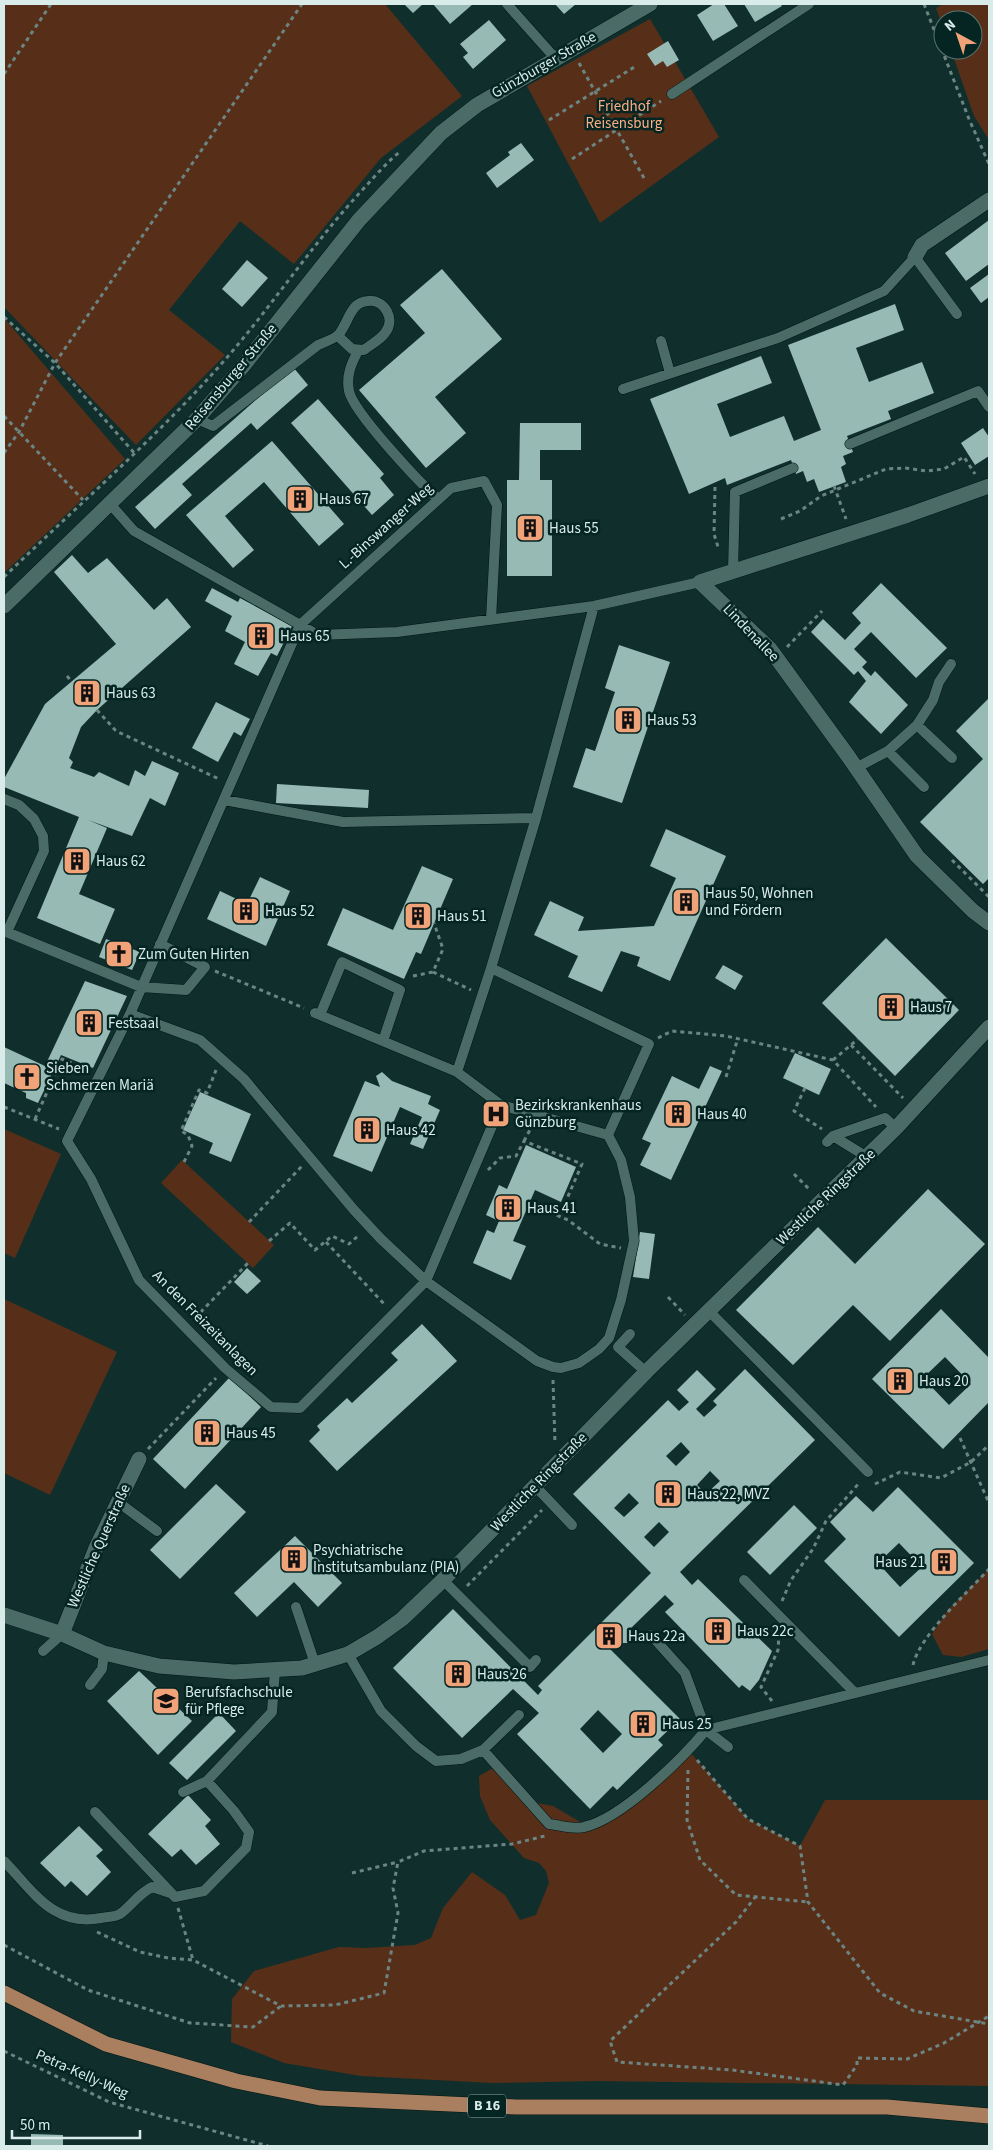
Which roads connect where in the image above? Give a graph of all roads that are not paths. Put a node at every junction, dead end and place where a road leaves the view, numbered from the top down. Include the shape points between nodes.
1 (507, 4) edge
2 (650, 4) edge
3 (809, 4) edge
4 (555, 58) junction
5 (672, 94) road end
6 (441, 133) joint
7 (989, 200) edge
8 (915, 257) junction
9 (957, 314) dead end
10 (338, 336) junction
11 (661, 341) dead end
12 (358, 351) junction
13 (670, 373) junction
14 (623, 389) dead end
15 (989, 407) edge
16 (197, 419) junction
17 (850, 444) dead end
18 (794, 468) dead end
19 (986, 487) edge
20 (438, 499) junction
21 (110, 505) junction
22 (733, 567) junction
23 (700, 582) junction
24 (4, 606) edge
25 (594, 606) junction
26 (491, 619) junction
27 (300, 625) junction
28 (951, 664) dead end
29 (917, 725) junction
30 (888, 751) junction
31 (952, 758) dead end
32 (856, 768) junction
33 (924, 787) dead end
34 (4, 799) edge
35 (224, 800) junction
36 (536, 818) junction
37 (989, 923) edge
38 (5, 932) edge
39 (160, 944) junction
40 (491, 968) junction
41 (141, 987) junction
42 (130, 1014) junction
43 (989, 1028) edge
44 (383, 1041) junction
45 (457, 1072) junction
46 (501, 1106) junction
47 (890, 1123) junction
48 (608, 1135) junction
49 (867, 1156) junction
50 (426, 1281) junction
51 (708, 1310) junction
52 (630, 1334) dead end
53 (646, 1372) junction
54 (139, 1458) road end
55 (868, 1472) road end
56 (535, 1486) junction
57 (118, 1502) junction
58 (572, 1525) dead end
59 (157, 1531) dead end
60 (443, 1580) junction
61 (744, 1580) dead end
62 (296, 1607) dead end
63 (4, 1615) edge
64 (62, 1634) junction
65 (651, 1635) dead end
66 (43, 1651) dead end
67 (104, 1653) junction
68 (348, 1654) junction
69 (536, 1660) dead end
70 (989, 1660) edge
71 (315, 1664) junction
72 (275, 1670) junction
73 (90, 1685) dead end
74 (856, 1693) junction
75 (519, 1715) dead end
76 (706, 1730) junction
77 (728, 1747) dead end
78 (483, 1750) junction
79 (207, 1781) junction
80 (183, 1792) dead end
81 (95, 1812) dead end
82 (4, 1861) edge
83 (173, 1895) junction
84 (4, 1994) edge
85 (989, 2116) edge

1 - 4 lane
2 - 4 street, Günzburger Straße
3 - 5 lane
4 - 6 street, Günzburger Straße via 477,105
6 - 16 street, Reisensburger Straße via 359,220
7 - 8 street via 922,245
8 - 9 lane
8 - 13 lane via 884,291 778,338
10 - 12 lane
10 - 12 lane via 353,308 369,300 380,302 390,318 389,327 371,345
10 - 16 lane via 318,344 214,426
11 - 13 lane
12 - 20 lane via 349,369 348,380 354,404 421,484
13 - 14 lane
15 - 17 lane via 978,391
16 - 21 street, Reisensburger Straße
18 - 22 lane via 735,492
19 - 22 street via 852,533
20 - 26 lane, L.-Binswanger-Weg via 451,488 484,481 497,505
20 - 27 lane, L.-Binswanger-Weg
21 - 24 street, Reisensburger Straße
21 - 27 lane via 134,531
22 - 23 street
23 - 25 lane
23 - 32 street, Lindenallee via 770,649
25 - 26 lane
25 - 36 lane
26 - 27 lane via 397,632 318,635
27 - 35 lane
28 - 29 lane
29 - 30 lane
29 - 31 lane
30 - 32 lane
30 - 33 lane
32 - 37 street, Lindenallee via 917,856
34 - 38 lane via 19,805 34,819 43,836 44,851
35 - 36 lane via 343,822
35 - 39 lane
36 - 40 lane
38 - 41 lane
39 - 41 lane
39 - 41 lane via 205,966 186,990
40 - 45 lane
40 - 48 lane via 649,1044
41 - 42 lane
42 - 50 lane via 200,1040 244,1079 369,1226
42 - 50 lane, An den Freizeitanlagen via 67,1141 92,1179 139,1280 225,1368 271,1407 300,1408
43 - 47 street, Westliche Ringstraße via 914,1108
44 - 44 lane via 318,1014 342,962 400,990
44 - 45 lane
45 - 46 lane
46 - 48 lane
46 - 50 lane
47 - 49 street, Westliche Ringstraße
47 - 49 lane via 830,1139
48 - 50 lane via 622,1160 634,1241 622,1300 609,1338 599,1349 579,1363 561,1368 536,1361
49 - 51 street, Westliche Ringstraße
51 - 53 street, Westliche Ringstraße
51 - 55 lane
52 - 53 lane via 618,1347
53 - 56 street, Westliche Ringstraße
54 - 57 street, Westliche Querstraße
56 - 58 lane
56 - 60 street, Westliche Ringstraße
57 - 59 lane
57 - 64 street, Westliche Querstraße
60 - 68 street, Westliche Ringstraße via 402,1619
60 - 69 lane via 530,1667
61 - 74 lane
62 - 71 lane
63 - 64 street, Westliche Ringstraße
64 - 66 lane
64 - 67 street, Westliche Ringstraße
65 - 76 lane via 686,1673
67 - 72 street, Westliche Ringstraße via 159,1666 234,1672
67 - 73 lane via 102,1669
68 - 71 street, Westliche Ringstraße
68 - 78 lane via 381,1711 436,1761 461,1760
70 - 74 lane
71 - 72 street, Westliche Ringstraße
72 - 79 lane via 272,1712
74 - 76 lane
75 - 78 lane
76 - 77 lane
76 - 78 lane via 688,1752 614,1816 582,1828 549,1824
79 - 80 lane
79 - 83 lane via 249,1832 246,1848 204,1891
81 - 83 lane
82 - 83 lane via 53,1912 66,1918 92,1920 119,1915 139,1894 152,1887
84 - 85 main road, B 16 via 106,2044 236,2081 320,2098 516,2107 887,2107

